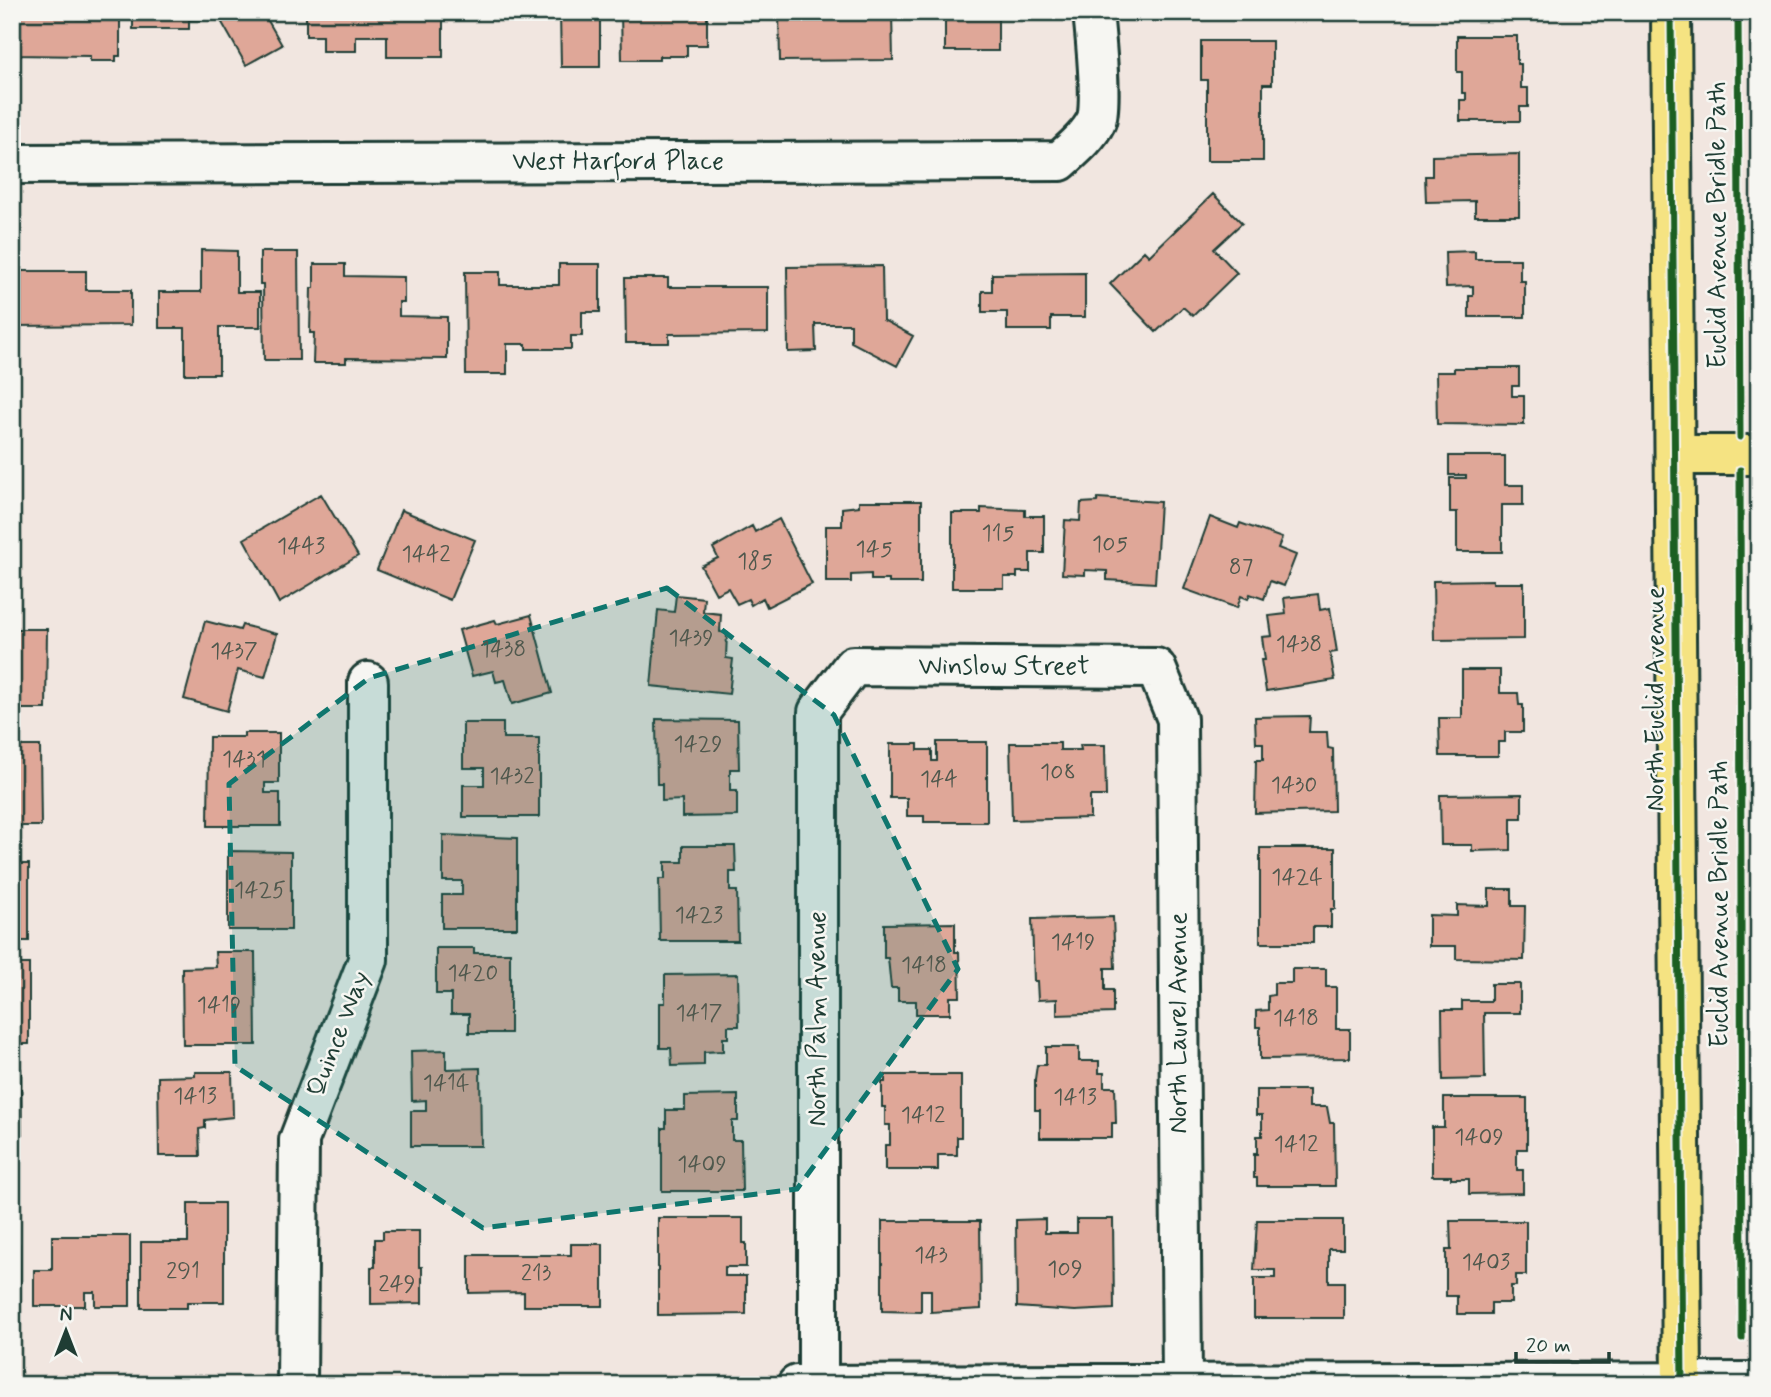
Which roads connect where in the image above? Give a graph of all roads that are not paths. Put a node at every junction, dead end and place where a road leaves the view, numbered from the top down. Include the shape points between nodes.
1 (1093, 12) edge
2 (1671, 12) edge
3 (12, 164) edge
4 (1746, 454) edge
5 (1675, 455) junction
6 (853, 666) joint
7 (1156, 668) joint
8 (368, 682) dead end
9 (1182, 1382) junction
10 (1759, 1382) edge
11 (1370, 1383) edge
12 (1682, 1383) edge
13 (297, 1385) edge
14 (797, 1385) edge
15 (818, 1385) edge

1 - 3 street, West Harford Place via 1098,118 1060,161
2 - 5 main road, North Euclid Avenue
4 - 5 main road
5 - 12 main road, North Euclid Avenue
6 - 7 street, Winslow Street
6 - 15 street, North Palm Avenue via 818,712
7 - 9 street, North Laurel Avenue via 1177,719
8 - 13 street, Quince Way via 368,960 299,1139
9 - 11 street
9 - 15 street
10 - 12 street
11 - 12 street
14 - 15 street

